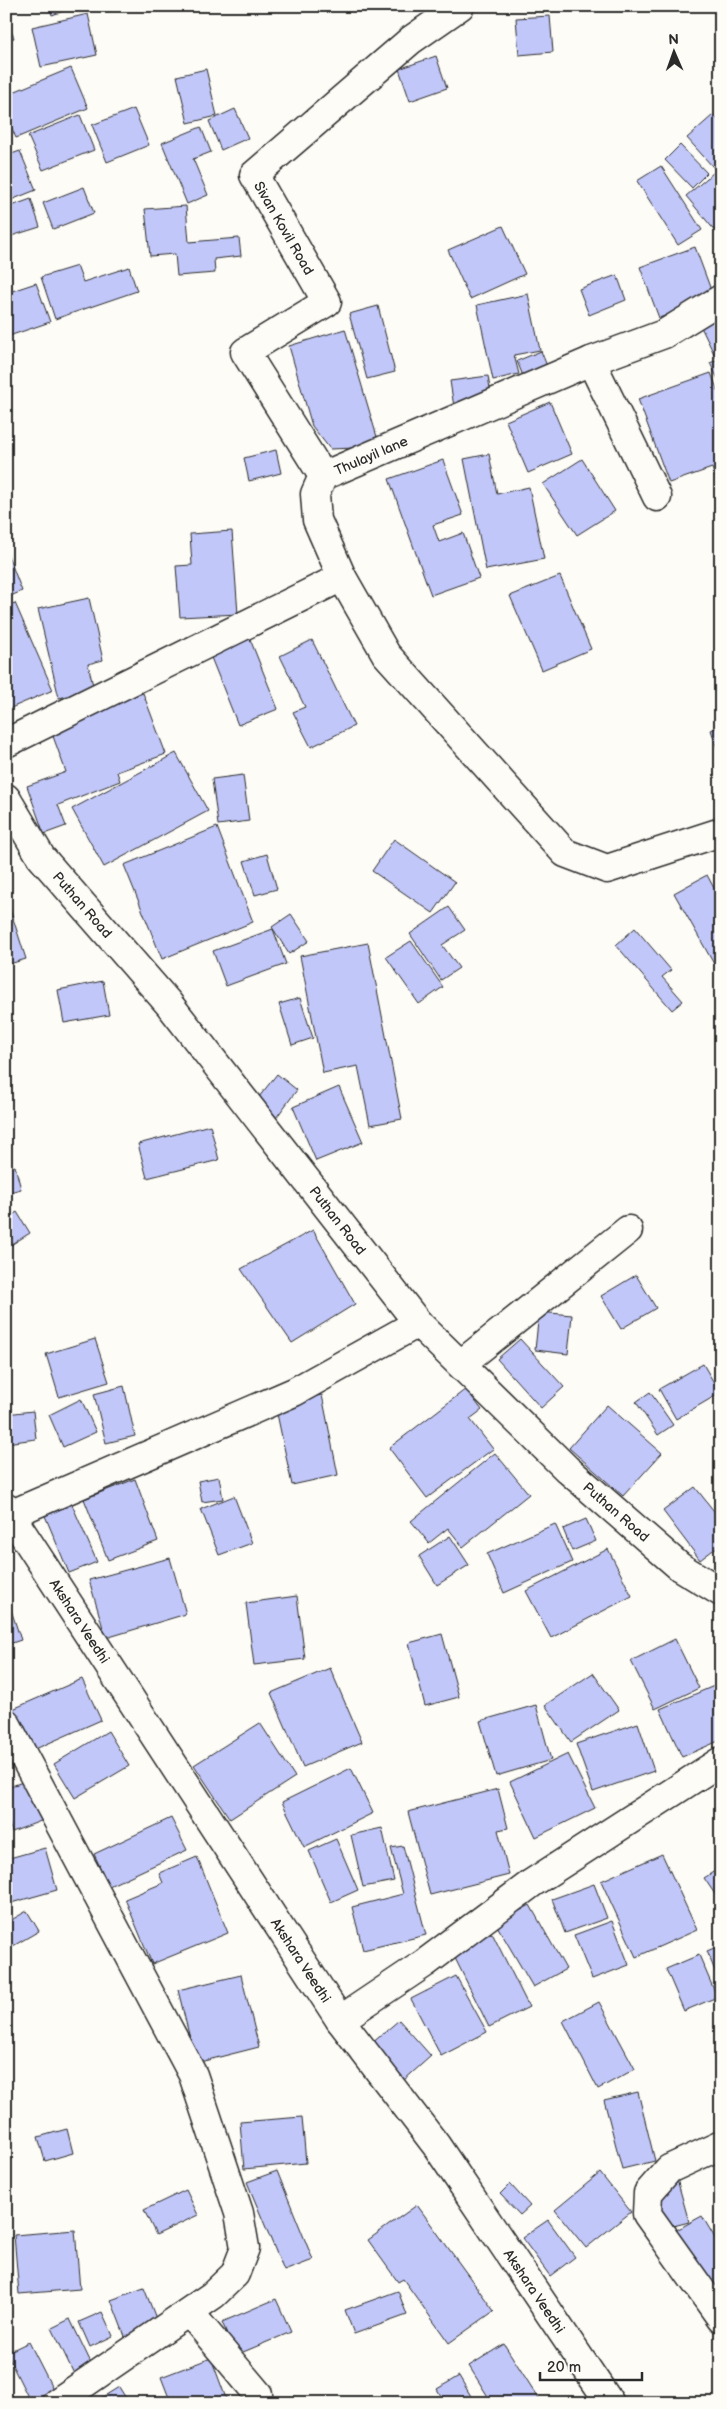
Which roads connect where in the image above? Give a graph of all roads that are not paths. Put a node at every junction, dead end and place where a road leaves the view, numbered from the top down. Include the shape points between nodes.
1 (456, 8) edge
2 (721, 299) edge
3 (591, 361) junction
4 (323, 476) junction
5 (657, 497) dead end
6 (342, 577) junction
7 (6, 743) edge
8 (6, 798) edge
9 (721, 832) edge
10 (628, 1230) dead end
11 (418, 1323) junction
12 (461, 1364) junction
13 (9, 1511) edge
14 (721, 1592) edge
15 (6, 1724) edge
16 (721, 1761) edge
17 (340, 2020) junction
18 (721, 2145) edge
19 (190, 2313) junction
20 (721, 2318) edge
21 (255, 2400) edge
22 (56, 2403) edge
23 (610, 2403) edge

1 - 4 street, Sivan Kovil Road via 412,40 254,175 327,302 245,352
2 - 3 street, Thulayil lane via 664,334
3 - 4 street, Thulayil lane
3 - 5 street
4 - 6 street, Thulayil lane via 315,494 317,520
6 - 7 street
6 - 9 street, Thulayil lane via 386,654 565,853 607,869
8 - 11 street, Puthan Road via 41,857 169,1004
10 - 12 street
11 - 12 street, Puthan Road
11 - 13 street via 294,1392
12 - 14 street, Puthan Road via 567,1469 680,1567
13 - 17 street, Akshara Veedhi
15 - 19 street via 193,2075 239,2213 245,2248 235,2274
16 - 17 street via 532,1883 425,1963
17 - 23 street, Akshara Veedhi via 436,2145
18 - 20 street via 669,2169 648,2193 647,2214
19 - 21 street
19 - 22 street

